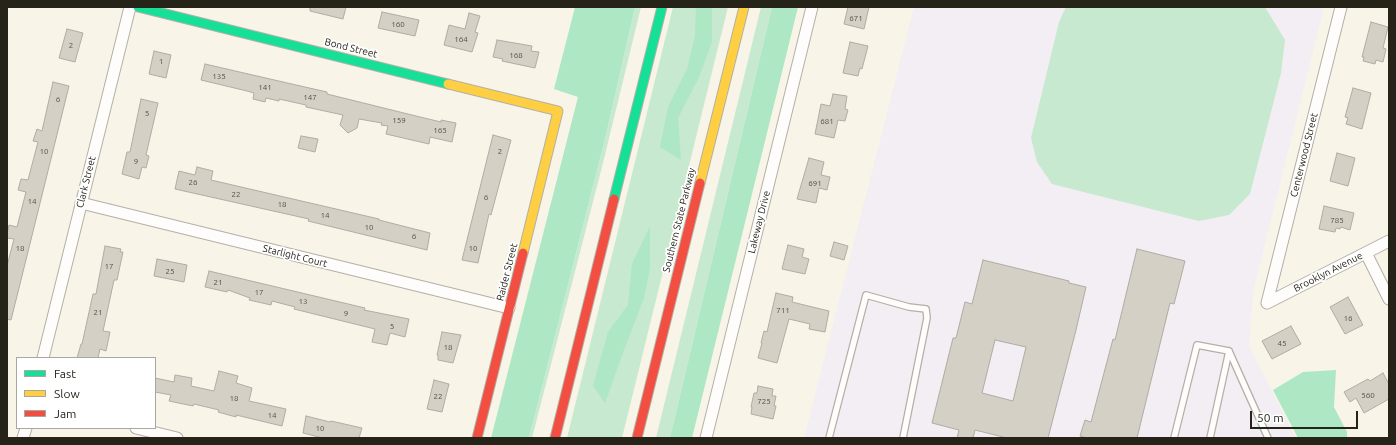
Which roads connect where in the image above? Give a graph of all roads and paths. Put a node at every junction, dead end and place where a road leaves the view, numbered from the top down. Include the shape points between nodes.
1 (130, 7) edge
2 (138, 7) edge
3 (662, 7) edge
4 (744, 7) edge
5 (812, 7) edge
6 (1341, 7) edge
7 (558, 111) joint
8 (81, 203) junction
9 (1389, 241) edge
10 (1366, 253) junction
11 (1389, 299) edge
12 (1267, 303) joint
13 (509, 308) junction
14 (1229, 351) junction
15 (43, 357) edge
16 (140, 429) edge
17 (177, 438) edge
18 (477, 438) edge
19 (555, 438) edge
20 (636, 438) edge
21 (706, 438) edge
22 (829, 438) edge
23 (903, 438) edge
24 (1174, 438) edge
25 (1210, 438) edge
26 (1268, 438) edge

1 - 8 street, Clark Street
2 - 7 main road, Bond Street
3 - 19 main road
4 - 20 main road, Southern State Parkway
5 - 21 street, Lakeway Drive
6 - 12 street, Centerwood Street
7 - 13 main road, Raider Street
8 - 13 street, Starlight Court
8 - 15 street, Clark Street
9 - 10 street, Brooklyn Avenue
10 - 11 street
10 - 12 street, Brooklyn Avenue
13 - 18 main road, Raider Street
14 - 24 lane via 1197,345
14 - 25 lane
14 - 26 lane
16 - 17 street
22 - 23 lane via 866,295 926,309 927,318

